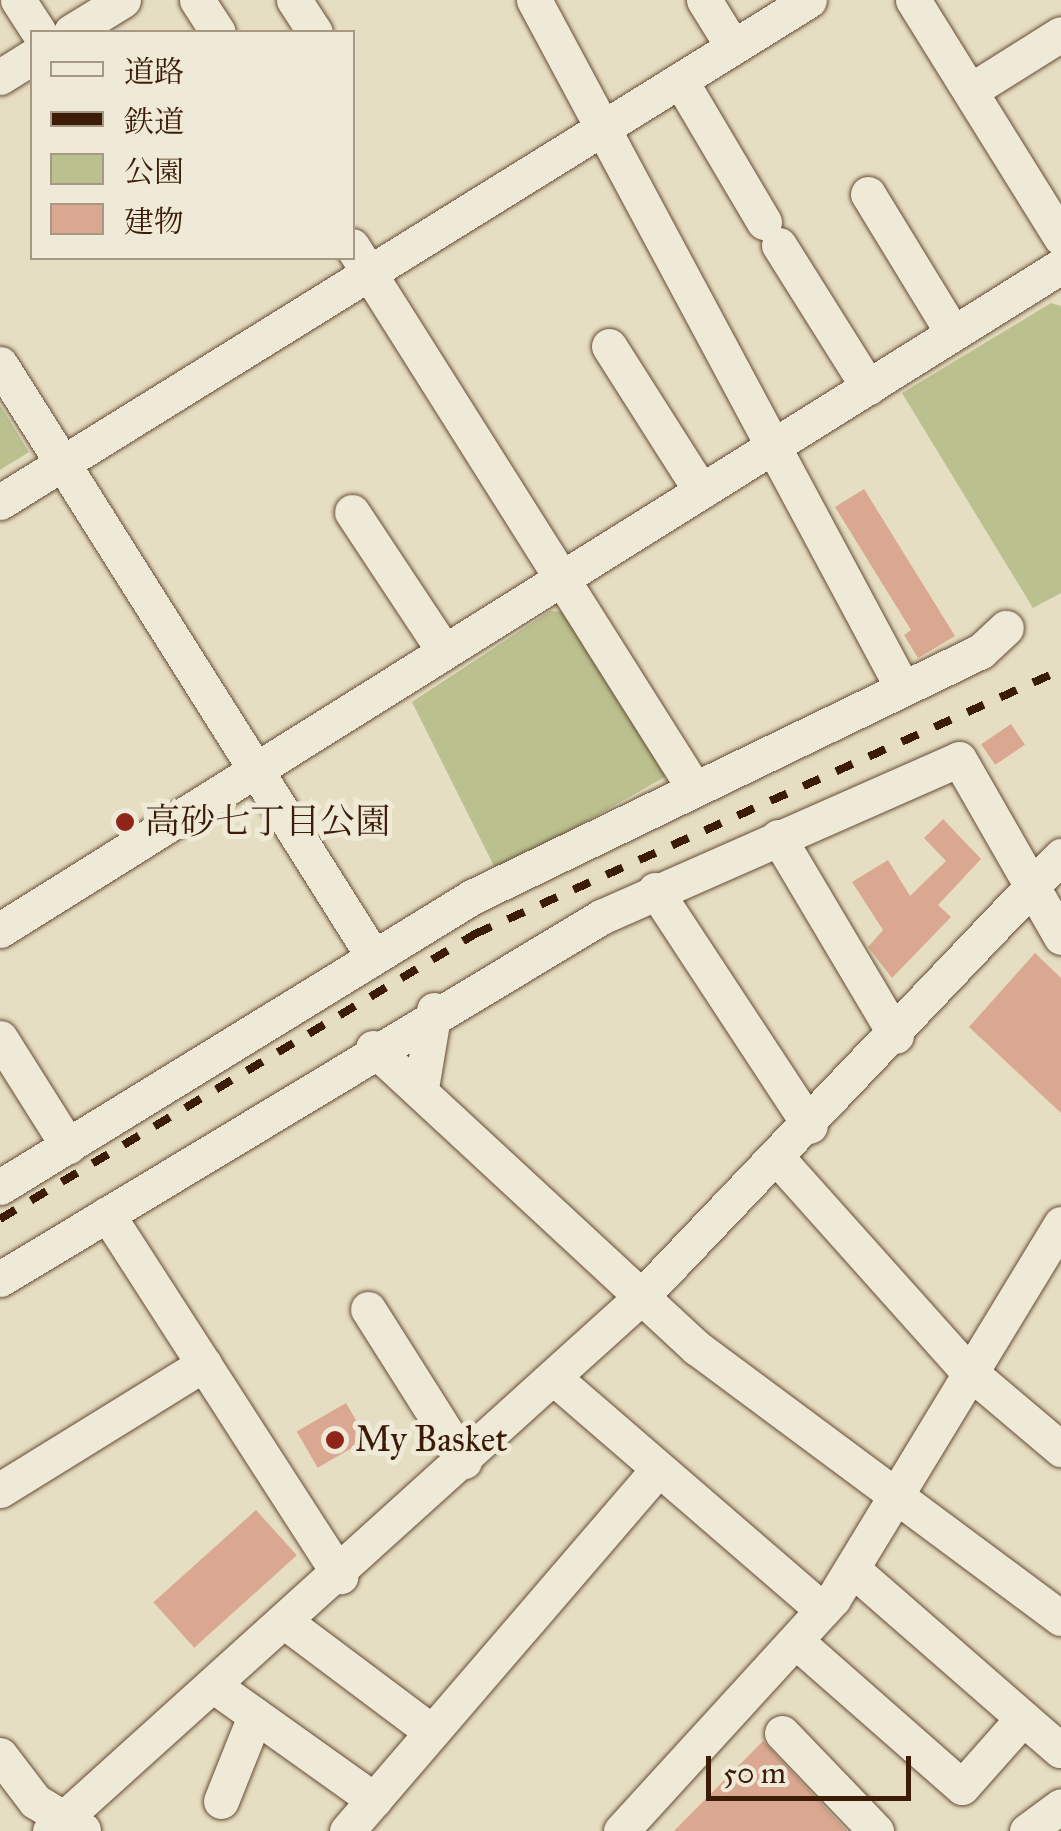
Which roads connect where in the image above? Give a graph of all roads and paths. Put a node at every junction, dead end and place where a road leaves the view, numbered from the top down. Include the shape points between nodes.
1 (18, 0) edge
2 (124, 0) edge
3 (197, 0) edge
4 (294, 0) edge
5 (534, 0) edge
6 (704, 0) edge
7 (914, 0) edge
8 (799, 3) edge
9 (38, 30) edge
10 (74, 30) edge
11 (217, 30) edge
12 (313, 30) edge
13 (1061, 34) edge
14 (733, 47) junction
15 (30, 58) edge
16 (0, 78) edge
17 (680, 80) junction
18 (970, 90) junction
19 (602, 127) junction
20 (868, 194) dead end
21 (1061, 238) edge
22 (361, 259) edge
23 (1061, 266) edge
24 (953, 333) junction
25 (609, 346) dead end
26 (0, 364) edge
27 (868, 387) junction
28 (772, 446) junction
29 (63, 463) junction
30 (700, 491) junction
31 (0, 502) edge
32 (352, 512) dead end
33 (562, 576) junction
34 (1006, 628) dead end
35 (444, 650) junction
36 (902, 687) junction
37 (256, 770) junction
38 (692, 786) junction
39 (778, 837) junction
40 (1061, 856) edge
41 (655, 890) junction
42 (1032, 893) junction
43 (0, 930) edge
44 (1061, 937) edge
45 (373, 956) junction
46 (434, 1010) junction
47 (896, 1036) junction
48 (0, 1038) edge
49 (373, 1048) junction
50 (421, 1088) junction
51 (810, 1126) junction
52 (68, 1146) junction
53 (779, 1160) junction
54 (0, 1187) edge
55 (107, 1214) junction
56 (1061, 1224) edge
57 (1048, 1271) edge
58 (0, 1279) edge
59 (639, 1299) junction
60 (368, 1309) dead end
61 (204, 1364) junction
62 (965, 1368) junction
63 (554, 1378) junction
64 (1061, 1449) edge
65 (464, 1462) junction
66 (658, 1470) junction
67 (0, 1490) edge
68 (894, 1495) junction
69 (852, 1568) junction
70 (340, 1576) junction
71 (823, 1610) junction
72 (1061, 1618) edge
73 (288, 1624) junction
74 (798, 1643) junction
75 (218, 1688) junction
76 (256, 1716) junction
77 (1024, 1718) junction
78 (432, 1732) junction
79 (782, 1734) dead end
80 (1060, 1750) edge
81 (0, 1755) edge
82 (222, 1800) dead end
83 (374, 1800) junction
84 (1061, 1806) edge
85 (66, 1827) edge
86 (347, 1831) edge
87 (621, 1831) edge
88 (876, 1831) edge
89 (1028, 1831) edge

1 - 9 street
2 - 10 street
3 - 11 street
4 - 12 street
5 - 19 street
6 - 14 street
7 - 18 street
8 - 14 street
13 - 18 street
14 - 17 street
15 - 16 street
17 - 19 street
17 - 27 street
18 - 21 street
19 - 22 street
19 - 28 street
20 - 24 street
22 - 29 street
22 - 33 street
23 - 24 street
24 - 27 street
25 - 30 street
26 - 29 street
27 - 28 street
28 - 30 street
28 - 36 street
29 - 31 street
29 - 37 street
30 - 33 street
32 - 35 street
33 - 35 street
33 - 38 street
34 - 36 street via 981,651
35 - 37 street
36 - 38 street
37 - 43 street
37 - 45 street
38 - 45 street
39 - 41 street
39 - 42 street via 958,759 1014,845
39 - 47 street
40 - 42 street
41 - 46 street
41 - 51 street
42 - 44 street
42 - 47 street
45 - 52 street
46 - 49 street
46 - 50 street
47 - 51 street
48 - 52 street
49 - 50 street
49 - 55 street
50 - 59 street
51 - 53 street
52 - 54 street
53 - 59 street
53 - 62 street
55 - 58 street
55 - 61 street
56 - 57 street
57 - 62 street
59 - 63 street
59 - 68 street
60 - 65 street
61 - 67 street
61 - 70 street
62 - 64 street
62 - 68 street
63 - 65 street
63 - 66 street
65 - 70 street
66 - 71 street
66 - 78 street
68 - 69 street
68 - 72 street
69 - 71 street
69 - 77 street
70 - 73 street
71 - 74 street
73 - 75 street
73 - 78 street
74 - 77 street via 962,1786
74 - 87 street
75 - 76 street
75 - 85 street
76 - 82 street
76 - 83 street
77 - 80 street
78 - 83 street
79 - 88 street
81 - 85 street via 34,1801
83 - 86 street
84 - 89 street

